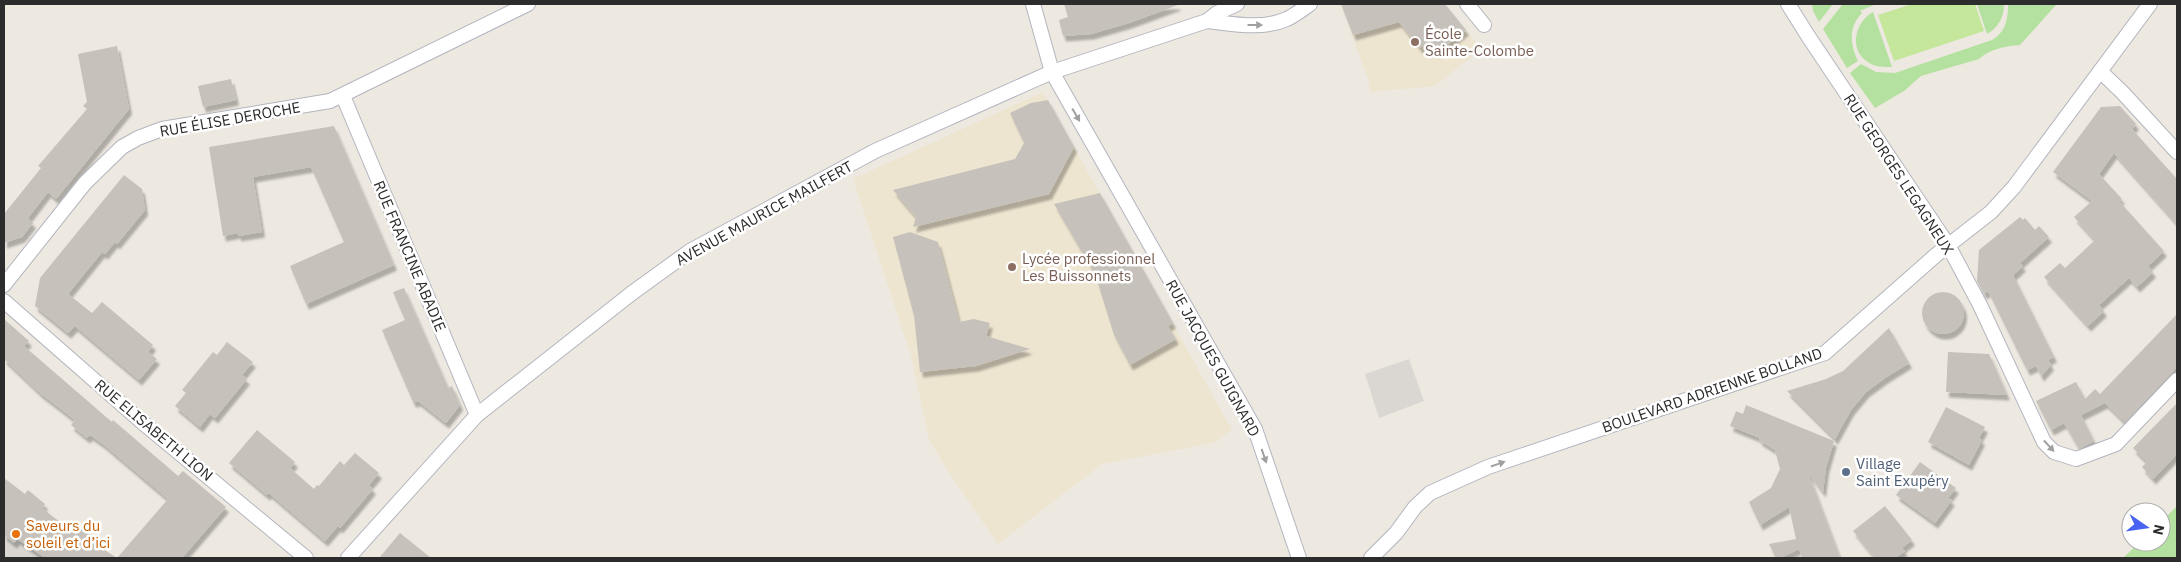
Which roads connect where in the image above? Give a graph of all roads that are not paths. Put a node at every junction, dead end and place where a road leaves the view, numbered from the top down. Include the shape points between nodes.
1 (528, 4) edge
2 (1033, 4) edge
3 (1237, 4) edge
4 (1310, 4) edge
5 (1467, 4) edge
6 (1788, 4) edge
7 (2150, 4) edge
8 (1207, 21) junction
9 (1484, 25) dead end
10 (2100, 71) junction
11 (1052, 72) junction
12 (343, 96) junction
13 (2177, 152) edge
14 (1948, 245) junction
15 (4, 285) edge
16 (4, 301) edge
17 (2177, 380) edge
18 (477, 415) junction
19 (306, 558) edge
20 (348, 558) edge
21 (1299, 558) edge
22 (1371, 558) edge

1 - 12 street, RUE ÉLISE DEROCHE
2 - 11 street, RUE JACQUES GUIGNARD
3 - 8 street, AVENUE MAURICE MAILFERT
8 -> 4 street, AVENUE MAURICE MAILFERT via 1256,26 1272,24
5 - 9 street
6 - 14 street, RUE GEORGES LEGAGNEUX
7 - 10 street, BOULEVARD ADRIENNE BOLLAND
8 - 11 street, AVENUE MAURICE MAILFERT
10 - 13 street
10 - 14 street, BOULEVARD ADRIENNE BOLLAND via 2014,187 1991,212
11 - 18 street, AVENUE MAURICE MAILFERT via 875,151 690,251
11 -> 21 street, RUE JACQUES GUIGNARD via 1255,429
12 - 15 street, RUE ÉLISE DEROCHE via 330,101 162,129 138,138 122,147 85,183
12 - 18 street, RUE FRANCINE ABADIE
14 -> 17 street, RUE GEORGES LEGAGNEUX via 2044,442 2054,452 2076,459 2116,444
22 -> 14 street, BOULEVARD ADRIENNE BOLLAND via 1430,493 1488,467 1825,353
16 - 19 street, RUE ELISABETH LION via 142,422
18 - 20 street, AVENUE MAURICE MAILFERT

